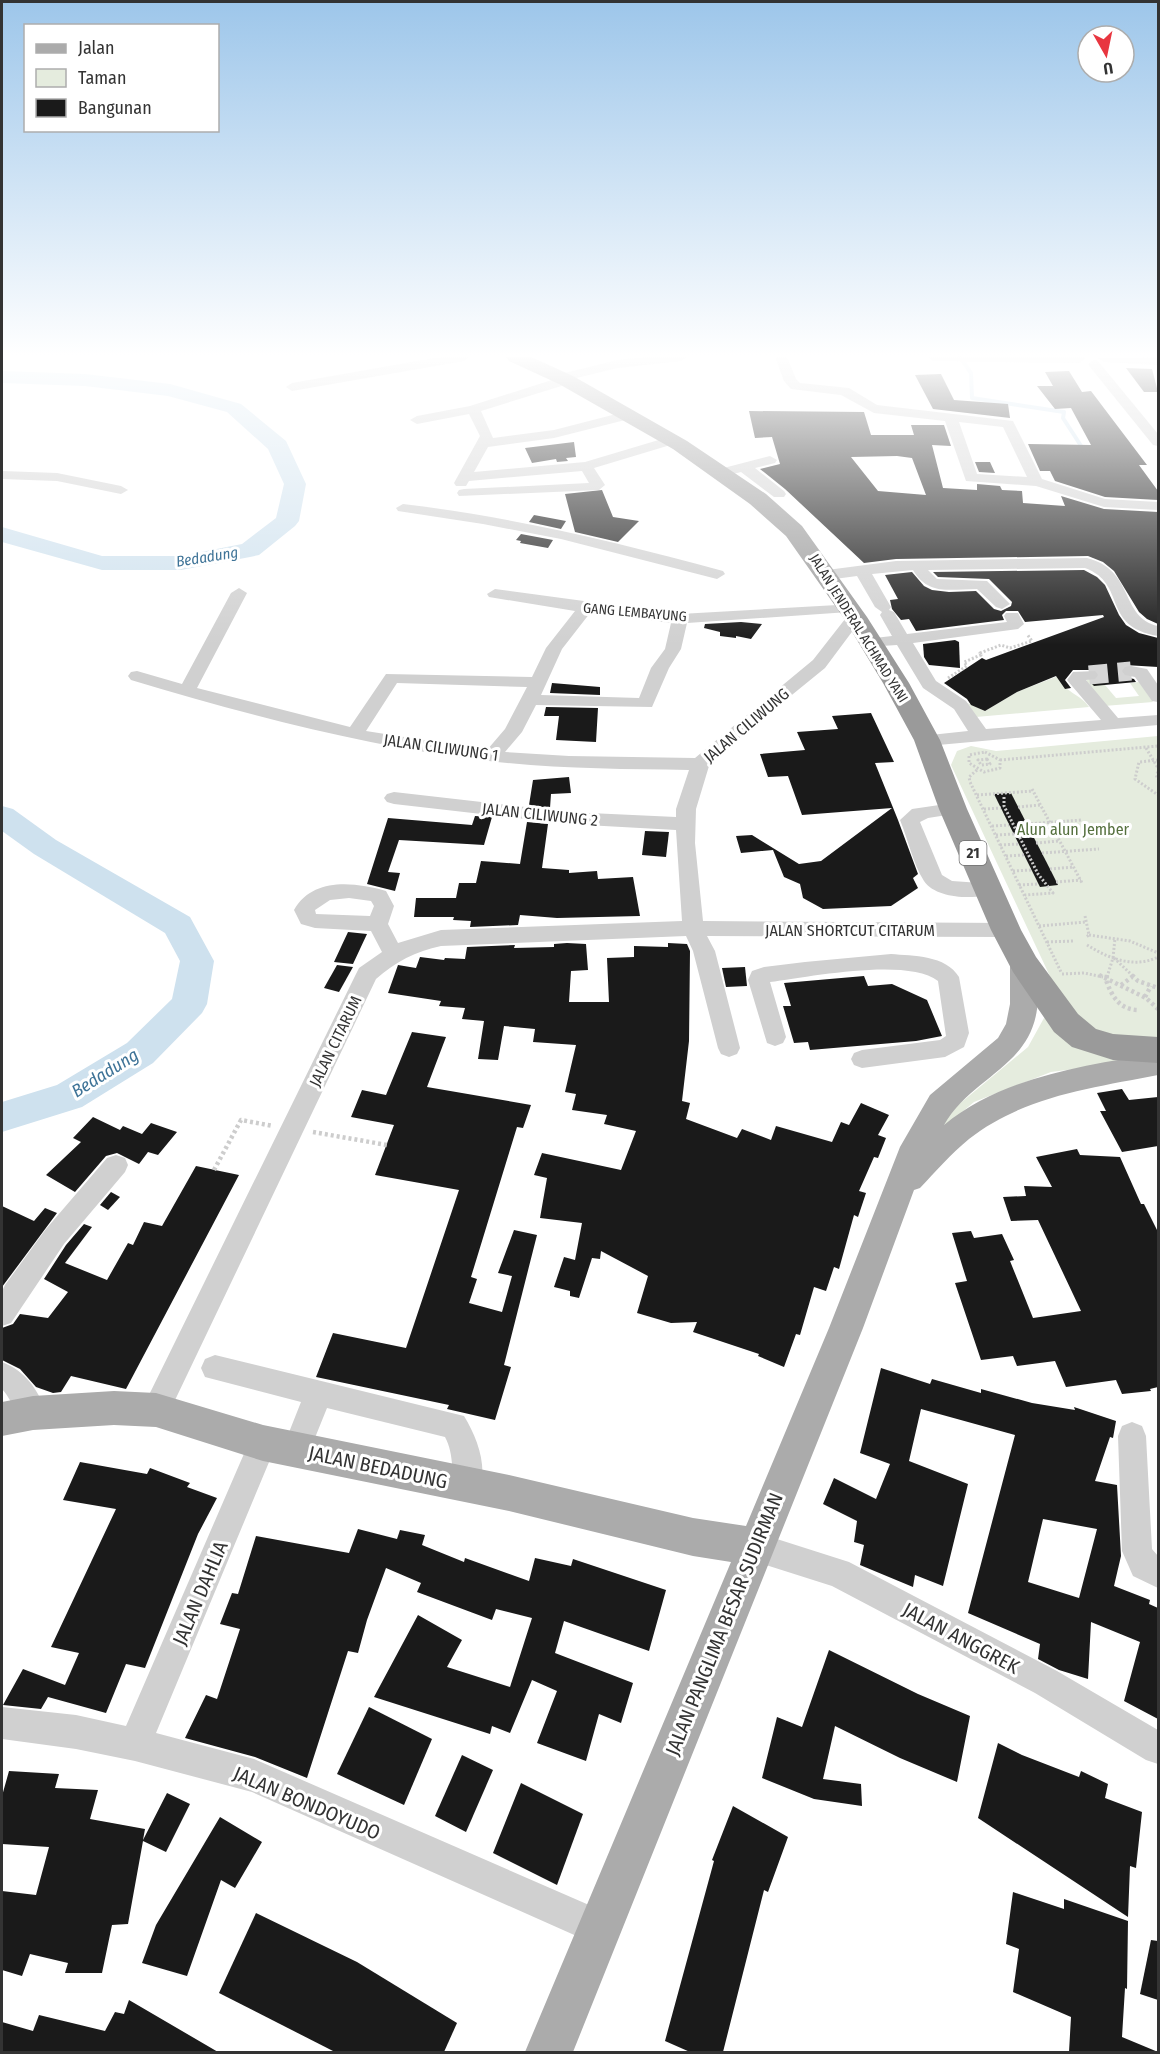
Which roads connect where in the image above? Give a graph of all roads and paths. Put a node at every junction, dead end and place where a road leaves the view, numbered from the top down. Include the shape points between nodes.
1 (479, 453) edge
2 (629, 453) edge
3 (691, 453) edge
4 (962, 453) edge
5 (1021, 453) edge
6 (770, 460) dead end
7 (586, 466) junction
8 (744, 467) junction
9 (721, 473) junction
10 (2, 475) edge
11 (1037, 482) junction
12 (463, 484) junction
13 (122, 490) dead end
14 (796, 490) dead end
15 (483, 493) junction
16 (779, 494) junction
17 (758, 499) junction
18 (1158, 506) edge
19 (403, 508) dead end
20 (478, 517) junction
21 (918, 566) junction
22 (862, 570) junction
23 (717, 574) dead end
24 (827, 575) junction
25 (239, 593) dead end
26 (495, 594) dead end
27 (586, 608) junction
28 (852, 612) junction
29 (1010, 615) junction
30 (680, 619) junction
31 (1158, 631) edge
32 (902, 640) junction
33 (872, 643) junction
34 (1131, 671) dead end
35 (1089, 675) dead end
36 (137, 676) dead end
37 (536, 682) junction
38 (932, 688) junction
39 (187, 691) junction
40 (1158, 697) edge
41 (529, 700) junction
42 (1158, 720) edge
43 (1114, 724) junction
44 (356, 734) junction
45 (981, 736) junction
46 (927, 740) junction
47 (1081, 745) dead end
48 (1158, 746) edge
49 (1146, 747) junction
50 (1086, 753) junction
51 (491, 756) junction
52 (1000, 760) junction
53 (1156, 760) edge
54 (700, 764) junction
55 (985, 764) dead end
56 (1158, 768) edge
57 (977, 770) junction
58 (990, 772) junction
59 (1158, 772) edge
60 (1158, 778) edge
61 (1158, 795) edge
62 (1004, 796) dead end
63 (394, 798) dead end
64 (965, 802) junction
65 (1040, 805) junction
66 (1018, 807) dead end
67 (1001, 808) dead end
68 (983, 809) junction
69 (1082, 820) dead end
70 (1049, 822) junction
71 (686, 824) junction
72 (1027, 824) dead end
73 (1009, 825) dead end
74 (992, 826) junction
75 (1054, 831) junction
76 (1031, 832) dead end
77 (1014, 834) dead end
78 (996, 835) junction
79 (1059, 841) junction
80 (1036, 843) dead end
81 (1019, 844) dead end
82 (1000, 845) junction
83 (1099, 849) dead end
84 (1065, 851) junction
85 (1042, 853) dead end
86 (1024, 855) dead end
87 (1006, 856) junction
88 (1074, 867) junction
89 (1050, 869) dead end
90 (1032, 870) dead end
91 (1013, 871) junction
92 (1056, 882) dead end
93 (1038, 884) dead end
94 (1019, 885) junction
95 (988, 889) junction
96 (1025, 896) junction
97 (1085, 916) dead end
98 (1086, 922) junction
99 (378, 924) dead end
100 (1039, 926) junction
101 (693, 928) junction
102 (878, 930) junction
103 (1006, 930) junction
104 (1115, 938) junction
105 (1073, 941) dead end
106 (1047, 942) junction
107 (1087, 945) dead end
108 (393, 953) junction
109 (1158, 955) edge
110 (1113, 958) junction
111 (890, 961) junction
112 (1024, 964) junction
113 (1062, 974) junction
114 (1106, 976) junction
115 (1132, 977) junction
116 (1065, 980) dead end
117 (1121, 984) junction
118 (1151, 986) junction
119 (1158, 988) edge
120 (1145, 997) junction
121 (1157, 1007) edge
122 (1139, 1010) dead end
123 (775, 1037) dead end
124 (729, 1048) dead end
125 (1158, 1050) edge
126 (862, 1059) dead end
127 (1158, 1064) edge
128 (116, 1165) dead end
129 (896, 1194) junction
130 (2, 1314) edge
131 (215, 1368) dead end
132 (2, 1375) edge
133 (319, 1393) junction
134 (156, 1410) junction
135 (17, 1416) edge
136 (1132, 1436) dead end
137 (280, 1446) junction
138 (468, 1485) junction
139 (755, 1547) junction
140 (1158, 1573) edge
141 (2, 1723) edge
142 (135, 1744) junction
143 (1158, 1748) edge
144 (599, 1928) junction
145 (549, 2052) edge

1 - 12 street
2 - 7 street
3 - 9 highway, JALAN JENDERAL ACHMAD YANI / 21
4 - 11 street via 971,478
5 - 11 street
6 - 8 street
7 - 12 street
7 - 15 street via 598,485
8 - 9 street
8 - 16 street
9 - 17 highway, JALAN JENDERAL ACHMAD YANI / 21
10 - 13 street via 57,477
11 - 18 street via 1104,503
12 - 15 street
14 - 16 street
15 - 20 street
16 - 17 street
17 - 24 highway, JALAN JENDERAL ACHMAD YANI / 21 via 794,531
19 - 20 street
20 - 23 street via 579,538
21 - 22 street
21 - 29 street via 933,584 981,584
21 - 31 street via 1099,566 1110,574 1130,618
22 - 24 street
22 - 32 street
24 - 28 highway, JALAN JENDERAL ACHMAD YANI / 21
25 - 39 street
26 - 27 street, GANG LEMBAYUNG
27 - 30 street, GANG LEMBAYUNG
27 - 37 street via 554,648
28 - 30 street, GANG LEMBAYUNG
28 - 33 highway, JALAN JENDERAL ACHMAD YANI / 21
28 - 54 street, JALAN CILIWUNG via 819,664
29 - 32 street
29 - 38 path via 1032,641 1010,648 1001,645 980,653
30 - 41 street via 673,649 660,668 646,703
32 - 33 street
32 - 38 street
33 - 46 highway, JALAN JENDERAL ACHMAD YANI / 21
34 - 40 street via 1141,673
35 - 43 street via 1076,680
36 - 39 street, JALAN CILIWUNG 1
37 - 41 street
37 - 44 street via 392,678
38 - 45 street via 960,705
39 - 44 street, JALAN CILIWUNG 1
41 - 51 street via 513,732
42 - 43 street
43 - 45 street
44 - 51 street, JALAN CILIWUNG 1
45 - 46 street
46 - 64 highway, JALAN JENDERAL ACHMAD YANI / 21
47 - 50 path
48 - 49 path
49 - 50 path
49 - 53 path
50 - 52 path
51 - 54 street, JALAN CILIWUNG 1
52 - 57 path via 985,752 973,753 968,759
52 - 58 path via 1000,768
53 - 56 path
53 - 61 path via 1139,762 1135,779
54 - 71 street, JALAN CILIWUNG via 686,809
55 - 58 path
57 - 58 path
57 - 64 path via 969,777
59 - 60 path
62 - 96 path via 1004,806 1038,874 1053,893
63 - 71 street, JALAN CILIWUNG 2 via 568,818
64 - 65 path via 1032,790
64 - 68 path
64 - 95 highway, JALAN JENDERAL ACHMAD YANI / 21
64 - 95 street via 922,812 910,820 933,879 955,890
65 - 66 path
65 - 70 path
67 - 68 path
68 - 74 path
69 - 70 path
70 - 72 path
70 - 75 path
71 - 101 street, JALAN CILIWUNG
73 - 74 path
74 - 78 path
75 - 76 path
75 - 79 path
77 - 78 path
78 - 82 path
79 - 80 path
79 - 84 path
81 - 82 path
82 - 87 path
83 - 84 path
84 - 85 path
84 - 88 path
86 - 87 path
87 - 91 path
88 - 89 path
88 - 92 path via 1082,881
90 - 91 path
91 - 94 path
93 - 94 path
94 - 96 path
95 - 103 highway, JALAN JENDERAL ACHMAD YANI / 21
96 - 100 path
97 - 98 path
98 - 100 path
98 - 104 path via 1087,936
99 - 108 street
100 - 106 path
101 - 102 street, JALAN SHORTCUT CITARUM
101 - 108 street, JALAN CITARUM via 441,938
101 - 124 street, JALAN CILIWUNG via 704,951
102 - 103 street, JALAN SHORTCUT CITARUM
102 - 111 street
103 - 112 highway, JALAN JENDERAL ACHMAD YANI / 21
104 - 109 path via 1149,948
104 - 110 path
105 - 106 path
106 - 113 path
107 - 110 path
108 - 134 street, JALAN CITARUM via 367,974
109 - 110 path via 1150,962 1136,963
110 - 114 path
110 - 115 path
111 - 123 street via 760,977
111 - 126 street via 923,964 945,972 958,1033 956,1041 945,1048
112 - 125 highway, 21 via 1066,1023 1084,1038 1113,1047
112 - 129 main road, JALAN PANGLIMA BESAR SUDIRMAN via 1020,1025 1008,1046 941,1103 915,1147
113 - 114 path
113 - 116 path
114 - 117 path
114 - 122 path via 1114,1001
115 - 117 path
115 - 118 path
117 - 120 path
118 - 119 path
118 - 120 path
120 - 121 path
127 - 129 main road, JALAN PANGLIMA BESAR SUDIRMAN via 1053,1085 992,1108 951,1136
128 - 130 street via 46,1246
129 - 139 main road, JALAN PANGLIMA BESAR SUDIRMAN via 846,1328
131 - 133 street
132 - 135 street via 21,1391
133 - 137 street, JALAN DAHLIA
133 - 138 street via 454,1426 465,1445
134 - 135 main road, JALAN BEDADUNG via 114,1408
134 - 137 main road, JALAN BEDADUNG
136 - 140 street via 1137,1551 1144,1565
137 - 138 main road, JALAN BEDADUNG
137 - 142 street, JALAN DAHLIA
138 - 139 main road, JALAN BEDADUNG via 693,1537
139 - 143 street, JALAN ANGGREK via 838,1573 1046,1682
139 - 144 main road, JALAN PANGLIMA BESAR SUDIRMAN
141 - 142 street, JALAN BONDOYUDO
142 - 144 street, JALAN BONDOYUDO via 254,1776
144 - 145 main road, JALAN PANGLIMA BESAR SUDIRMAN

